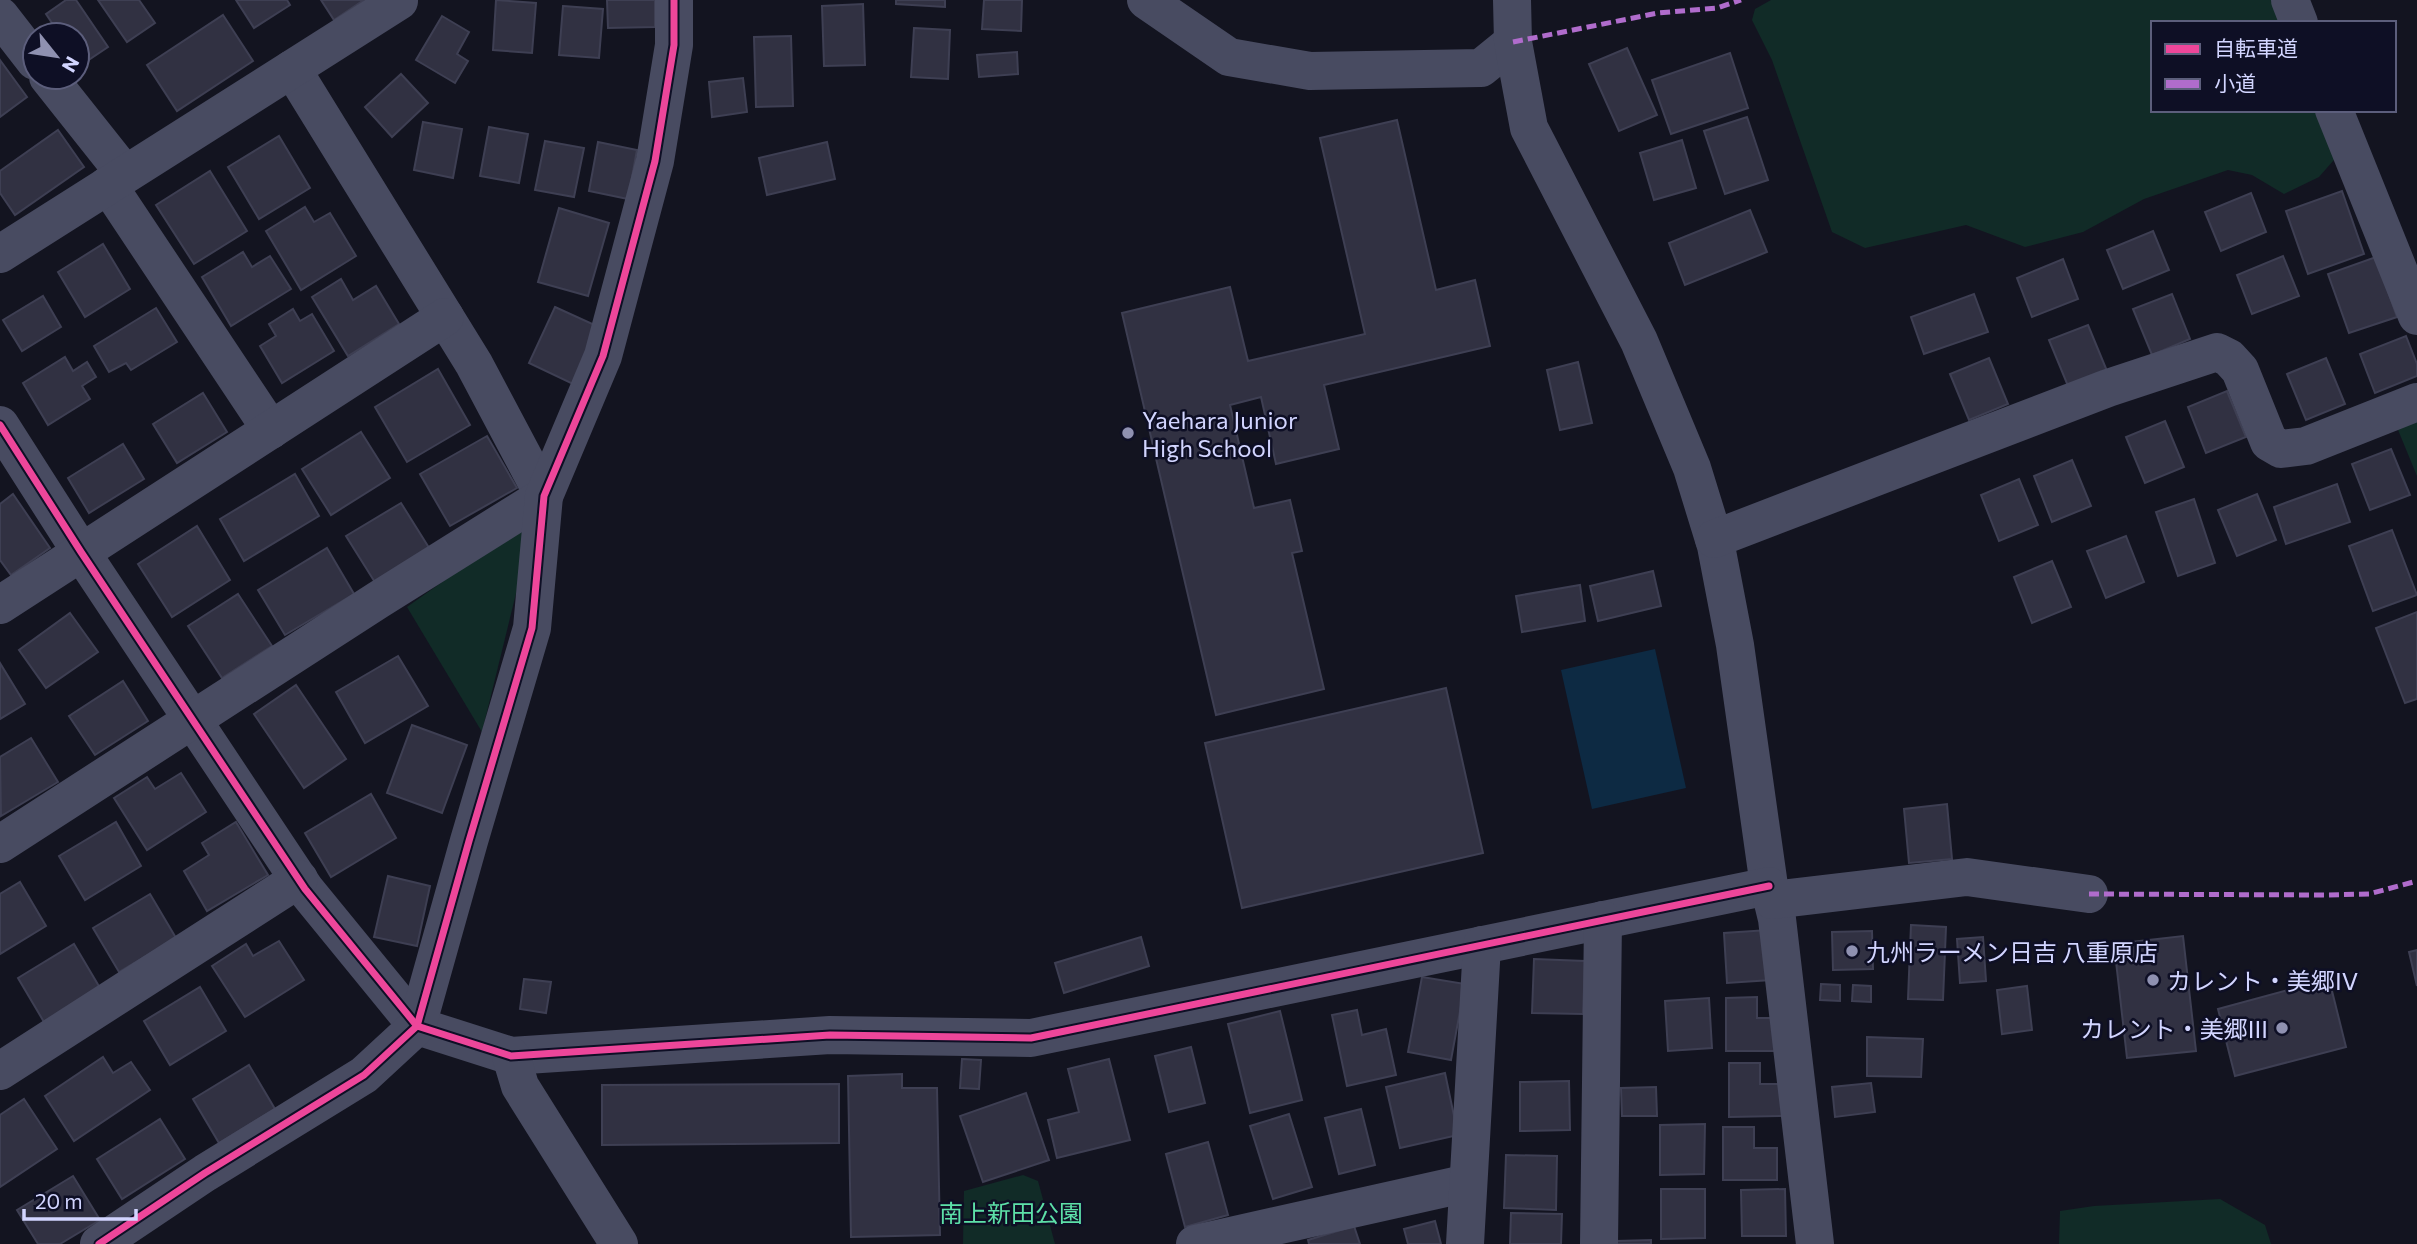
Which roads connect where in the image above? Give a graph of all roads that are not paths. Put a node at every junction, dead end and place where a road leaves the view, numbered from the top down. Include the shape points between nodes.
1 (674, 0) edge
2 (1146, 0) edge
3 (1512, 0) edge
4 (2290, 0) edge
5 (400, 1) edge
6 (0, 16) edge
7 (2298, 21) edge
8 (1513, 42) junction
9 (21, 43) edge
10 (292, 69) junction
11 (57, 91) edge
12 (2335, 112) edge
13 (116, 179) junction
14 (0, 254) edge
15 (2417, 316) edge
16 (445, 317) junction
17 (2417, 402) edge
18 (0, 425) edge
19 (271, 430) junction
20 (544, 496) junction
21 (1714, 539) junction
22 (81, 552) junction
23 (0, 605) edge
24 (194, 719) junction
25 (0, 844) edge
26 (299, 879) junction
27 (1771, 893) junction
28 (2089, 894) dead end
29 (1603, 920) junction
30 (1482, 945) junction
31 (417, 1026) junction
32 (511, 1056) junction
33 (0, 1071) edge
34 (1468, 1183) junction
35 (99, 1244) edge
36 (619, 1244) edge
37 (1195, 1244) edge
38 (1465, 1244) edge
39 (1599, 1244) edge
40 (1815, 1244) edge

1 - 20 street via 674,44 655,161 603,356
2 - 8 street via 1229,57 1310,71 1480,68
3 - 8 street
4 - 7 street
5 - 10 street
6 - 9 street
8 - 21 street via 1529,128 1639,341 1692,468
10 - 13 street
10 - 16 street
11 - 13 street
12 - 15 street
13 - 14 street
13 - 19 street
16 - 19 street
16 - 20 street
17 - 21 street via 2306,446 2281,449 2269,442 2241,370 2217,352 2108,388
18 - 22 street
19 - 22 street
20 - 24 street
20 - 31 street via 532,628
21 - 27 street via 1735,645
22 - 23 street
22 - 24 street
24 - 25 street
24 - 26 street
26 - 31 street
26 - 33 street
27 - 28 street via 1967,877
27 - 29 street
27 - 40 street
29 - 30 street
29 - 39 street
30 - 32 street via 1031,1038 830,1035
30 - 34 street
31 - 32 street
31 - 35 street via 364,1075
32 - 36 street via 520,1086
34 - 37 street
34 - 38 street

